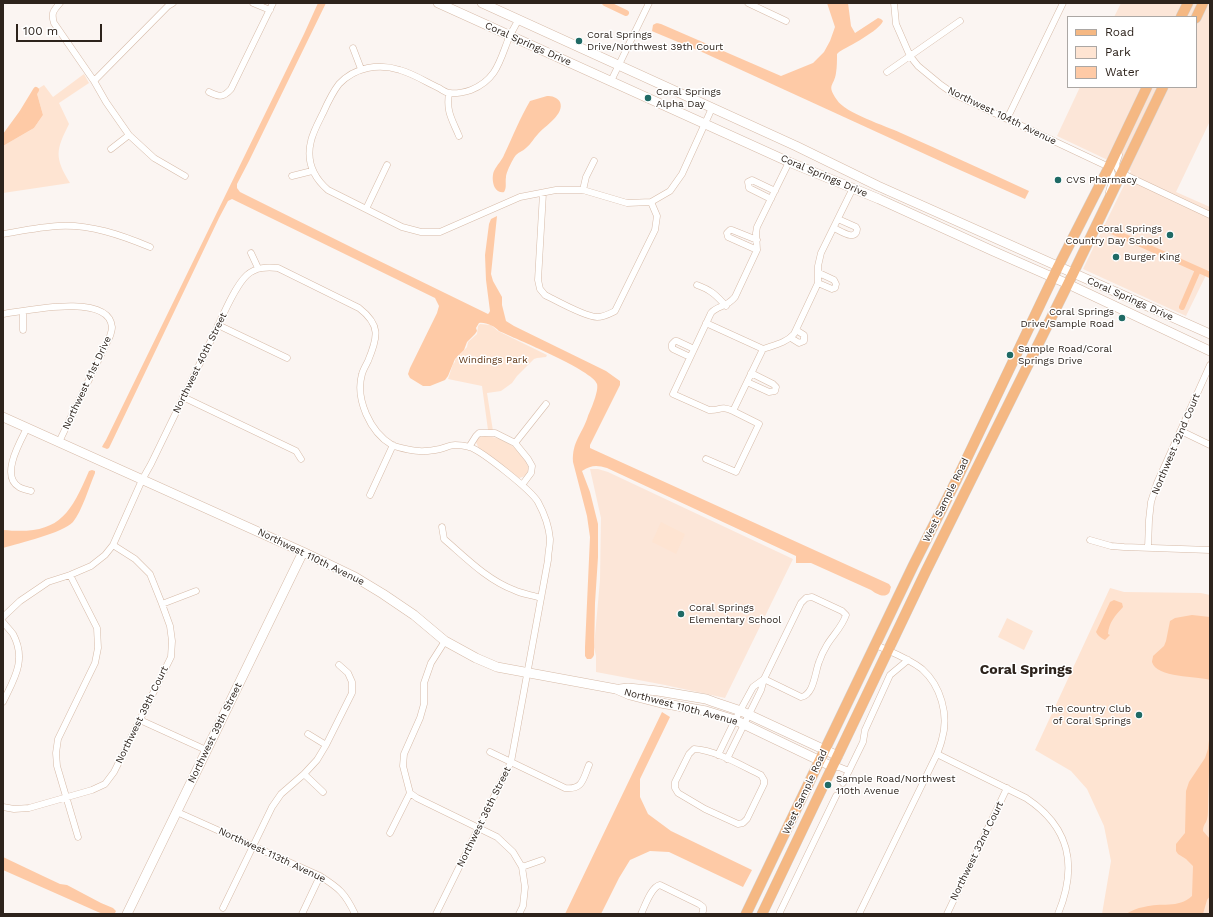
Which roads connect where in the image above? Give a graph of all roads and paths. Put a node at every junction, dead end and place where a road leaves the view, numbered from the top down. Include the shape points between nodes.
1 (60, 3) edge
2 (173, 3) edge
3 (253, 3) edge
4 (273, 3) edge
5 (438, 3) edge
6 (482, 3) edge
7 (649, 3) edge
8 (748, 3) edge
9 (894, 3) edge
10 (1063, 3) edge
11 (1188, 3) edge
12 (1196, 3) edge
13 (1203, 3) edge
14 (270, 10) junction
15 (1182, 16) edge
16 (1195, 16) edge
17 (1196, 16) edge
18 (518, 19) junction
19 (786, 21) dead end
20 (960, 21) dead end
21 (510, 35) junction
22 (353, 48) dead end
23 (910, 56) junction
24 (619, 66) junction
25 (361, 69) junction
26 (887, 72) dead end
27 (94, 81) junction
28 (610, 81) junction
29 (1147, 88) edge
30 (1163, 88) edge
31 (209, 92) dead end
32 (449, 93) junction
33 (712, 108) junction
34 (1007, 119) junction
35 (705, 124) junction
36 (1127, 129) junction
37 (129, 135) junction
38 (459, 136) dead end
39 (111, 149) dead end
40 (594, 161) dead end
41 (789, 162) junction
42 (387, 165) dead end
43 (1108, 167) junction
44 (312, 171) junction
45 (1121, 173) junction
46 (185, 176) dead end
47 (292, 176) dead end
48 (853, 188) junction
49 (583, 190) junction
50 (775, 191) junction
51 (543, 193) junction
52 (771, 199) junction
53 (651, 202) junction
54 (1106, 203) junction
55 (366, 209) junction
56 (1210, 215) edge
57 (838, 219) junction
58 (834, 228) junction
59 (3, 234) edge
60 (757, 240) junction
61 (150, 248) dead end
62 (757, 250) junction
63 (251, 253) dead end
64 (1058, 267) junction
65 (258, 268) junction
66 (819, 274) junction
67 (1073, 274) junction
68 (1053, 277) junction
69 (818, 283) junction
70 (1068, 284) junction
71 (697, 285) dead end
72 (726, 306) junction
73 (23, 311) junction
74 (3, 314) edge
75 (706, 322) junction
76 (218, 325) junction
77 (23, 330) dead end
78 (796, 330) junction
79 (1210, 334) edge
80 (791, 338) junction
81 (694, 349) junction
82 (763, 349) junction
83 (1210, 351) edge
84 (690, 357) junction
85 (286, 358) dead end
86 (1210, 365) edge
87 (751, 373) junction
88 (747, 382) junction
89 (183, 397) junction
90 (546, 404) dead end
91 (732, 411) junction
92 (3, 417) edge
93 (27, 428) junction
94 (1181, 432) junction
95 (59, 442) junction
96 (515, 443) junction
97 (393, 445) junction
98 (1210, 445) edge
99 (469, 447) junction
100 (301, 459) dead end
101 (706, 459) dead end
102 (142, 480) junction
103 (522, 485) junction
104 (31, 491) dead end
105 (370, 495) dead end
106 (442, 527) dead end
107 (1090, 540) dead end
108 (113, 545) junction
109 (1148, 548) junction
110 (1210, 550) edge
111 (303, 552) junction
112 (70, 575) junction
113 (196, 591) dead end
114 (541, 598) junction
115 (162, 604) junction
116 (3, 617) edge
117 (3, 622) edge
118 (445, 641) junction
119 (876, 645) junction
120 (889, 651) junction
121 (908, 660) junction
122 (339, 665) dead end
123 (527, 673) junction
124 (764, 679) junction
125 (616, 689) junction
126 (3, 702) edge
127 (745, 712) junction
128 (140, 720) junction
129 (740, 722) junction
130 (308, 734) dead end
131 (326, 745) junction
132 (206, 750) junction
133 (825, 750) junction
134 (490, 752) dead end
135 (937, 754) junction
136 (718, 756) junction
137 (838, 756) junction
138 (727, 759) junction
139 (820, 761) junction
140 (511, 762) junction
141 (589, 765) dead end
142 (833, 767) junction
143 (849, 771) junction
144 (304, 774) junction
145 (843, 783) dead end
146 (1007, 788) junction
147 (323, 792) dead end
148 (410, 792) junction
149 (836, 796) dead end
150 (67, 798) junction
151 (3, 807) edge
152 (177, 812) junction
153 (479, 828) junction
154 (390, 833) dead end
155 (78, 837) dead end
156 (254, 846) junction
157 (542, 860) dead end
158 (522, 867) junction
159 (320, 876) junction
160 (223, 908) dead end
161 (780, 912) dead end
162 (752, 913) edge
163 (127, 914) edge
164 (302, 914) edge
165 (355, 914) edge
166 (436, 914) edge
167 (519, 914) edge
168 (641, 914) edge
169 (702, 914) edge
170 (859, 914) edge
171 (947, 914) edge
172 (1058, 914) edge

1 - 27 street via 54,9 54,23
2 - 27 street
3 - 14 street
4 - 14 street
5 - 21 main road, Coral Springs Drive
6 - 18 main road, Coral Springs Drive
7 - 24 street
8 - 19 street
9 - 23 street, Northwest 104th Avenue via 896,24
10 - 34 street
11 - 15 main road
12 - 16 main road
13 - 17 main road
14 - 31 street via 231,89 226,94 217,96
18 - 21 street
18 - 24 main road, Coral Springs Drive
20 - 23 street
21 - 28 main road, Coral Springs Drive
21 - 32 street via 492,76 469,91
22 - 25 street
23 - 26 street
23 - 34 street, Northwest 104th Avenue via 940,85
24 - 28 street
24 - 33 main road, Coral Springs Drive
25 - 32 street via 388,66 402,70
25 - 44 street via 339,84 312,135 309,148
27 - 37 street
28 - 35 main road, Coral Springs Drive
29 - 36 main road, West Sample Road
30 - 45 main road, West Sample Road
32 - 38 street via 449,114
33 - 35 street
33 - 64 main road, Coral Springs Drive
34 - 43 street, Northwest 104th Avenue
35 - 41 main road, Coral Springs Drive
35 - 53 street via 682,174 670,190
36 - 43 main road, West Sample Road
36 - 45 street via 1116,165
37 - 39 street
37 - 46 street via 154,158
40 - 49 street
41 - 48 main road, Coral Springs Drive
41 - 50 street
42 - 55 street
43 - 54 street via 1112,177
43 - 64 main road, West Sample Road
44 - 47 street
44 - 55 street via 328,190
45 - 54 main road, West Sample Road
45 - 56 street
48 - 57 street
48 - 68 main road, Coral Springs Drive
49 - 51 street via 556,190
49 - 53 street via 627,203
50 - 52 street
50 - 52 street via 752,180 748,182 749,188
51 - 53 street via 538,280 540,289 545,295 590,316 599,317 615,311 655,230 656,216
51 - 55 street via 520,197 440,232 421,232 402,227
52 - 60 street via 757,227
54 - 67 main road, West Sample Road
57 - 58 street
57 - 58 street via 856,227 856,234 850,236
58 - 66 street via 821,254
59 - 61 street via 59,226 86,227 126,237
60 - 62 street
60 - 62 street via 732,230 727,233 728,237
62 - 72 street via 735,297
63 - 65 street
64 - 67 main road, Coral Springs Drive
64 - 68 main road, West Sample Road
65 - 76 street, Northwest 40th Street via 240,282
65 - 97 street via 278,268 366,313 374,324 376,334 375,344 362,374 361,403 379,434
66 - 69 street
66 - 69 street via 834,280 836,284 832,289
67 - 70 main road, West Sample Road
67 - 79 main road, Coral Springs Drive
68 - 70 main road, Coral Springs Drive
68 - 119 main road, West Sample Road
69 - 78 street
70 - 83 main road, Coral Springs Drive
70 - 120 main road, West Sample Road
71 - 72 street via 716,295
72 - 75 street via 714,310
73 - 74 street, Northwest 41st Drive
73 - 77 street
73 - 95 street, Northwest 41st Drive via 55,306 81,306 98,310 109,317 112,327
75 - 81 street
75 - 82 street
76 - 85 street
76 - 89 street, Northwest 40th Street
78 - 80 street
78 - 80 street via 804,335 804,341 799,343
80 - 82 street
81 - 84 street
81 - 84 street via 677,341 672,344 673,349
82 - 87 street
84 - 91 street via 673,394 709,410 723,408
86 - 94 street, Northwest 32nd Court
87 - 88 street
87 - 88 street via 774,384 775,391 770,392
88 - 91 street
89 - 100 street via 296,451
89 - 102 street, Northwest 40th Street
90 - 96 street
91 - 101 street via 759,424 736,472
92 - 93 main road, Northwest 110th Avenue
93 - 95 main road, Northwest 110th Avenue
93 - 104 street via 11,464 10,474 14,483
94 - 98 street
94 - 109 street, Northwest 32nd Court via 1157,483 1149,520
95 - 102 main road, Northwest 110th Avenue
96 - 99 street via 495,433 479,433
96 - 103 street via 532,466 531,473
97 - 99 street via 425,451 454,445
97 - 105 street
99 - 103 street, Northwest 36th Street via 481,453
102 - 108 street, Northwest 40th Street
102 - 111 main road, Northwest 110th Avenue
103 - 114 street, Northwest 36th Street via 537,501 546,520 550,538
106 - 114 street via 444,539 497,582 513,590
107 - 109 street via 1111,546
108 - 112 street, Northwest 40th Street via 91,566
108 - 115 street, Northwest 39th Court via 135,559 150,574
109 - 110 street
111 - 118 main road, Northwest 110th Avenue via 355,577 383,594
111 - 132 main road, Northwest 39th Street
112 - 116 street, Northwest 40th Street via 48,582 20,601
112 - 150 street via 97,628 98,648 95,663 58,739 57,766
113 - 115 street
114 - 123 street, Northwest 36th Street
115 - 128 street, Northwest 39th Court via 170,626 171,657
117 - 126 street via 12,634 20,658 17,673
118 - 123 main road, Northwest 110th Avenue via 497,667
118 - 148 street via 430,663 424,683 424,704 404,754 403,766
119 - 120 street
119 - 133 main road, West Sample Road
120 - 121 street
120 - 137 main road, West Sample Road
121 - 135 street via 922,670 940,695 945,725
121 - 143 street via 890,675
122 - 131 street via 348,673 352,682 352,693
123 - 125 main road, Northwest 110th Avenue
123 - 140 street, Northwest 36th Street
124 - 124 street via 806,598 812,597 846,615 827,645 818,664 810,692 806,696 801,697
124 - 127 street via 761,690
125 - 127 main road, Northwest 110th Avenue via 645,690 699,698
125 - 129 main road, Northwest 110th Avenue via 661,704 706,712
127 - 129 street
127 - 129 street
127 - 133 main road, Northwest 110th Avenue
128 - 132 street
128 - 150 street, Northwest 39th Court via 114,772 105,784
129 - 136 street
129 - 138 street
129 - 139 main road, Northwest 110th Avenue
130 - 131 street
131 - 144 street
132 - 152 main road, Northwest 39th Street
133 - 137 main road, Northwest 110th Avenue
133 - 139 main road, West Sample Road
134 - 140 street
135 - 146 street
135 - 170 street
136 - 138 street
136 - 138 street via 694,750 689,754 675,782 675,788 705,809 738,824 743,823 764,780 762,775
137 - 142 main road, West Sample Road
139 - 142 main road, Northwest 110th Avenue
139 - 162 main road, West Sample Road
140 - 141 street via 572,789 583,781
140 - 153 street, Northwest 36th Street
142 - 143 street
142 - 162 main road, West Sample Road
143 - 145 street
144 - 147 street
144 - 156 street via 281,794
146 - 171 street, Northwest 32nd Court
146 - 172 street via 1038,806 1060,834 1067,852 1068,870 1067,888
148 - 153 street via 417,798
148 - 154 street
149 - 161 street
150 - 151 street via 29,808
150 - 155 street
152 - 156 street, Northwest 113th Avenue
152 - 163 main road, Northwest 39th Street
153 - 158 street via 497,837 513,852
153 - 166 street, Northwest 36th Street
156 - 159 street, Northwest 113th Avenue
156 - 160 street
157 - 158 street
158 - 167 street via 525,887 523,906
159 - 164 street
159 - 165 street, Northwest 113th Avenue via 337,888 349,901
168 - 169 street via 653,890 660,885 699,904 702,907

